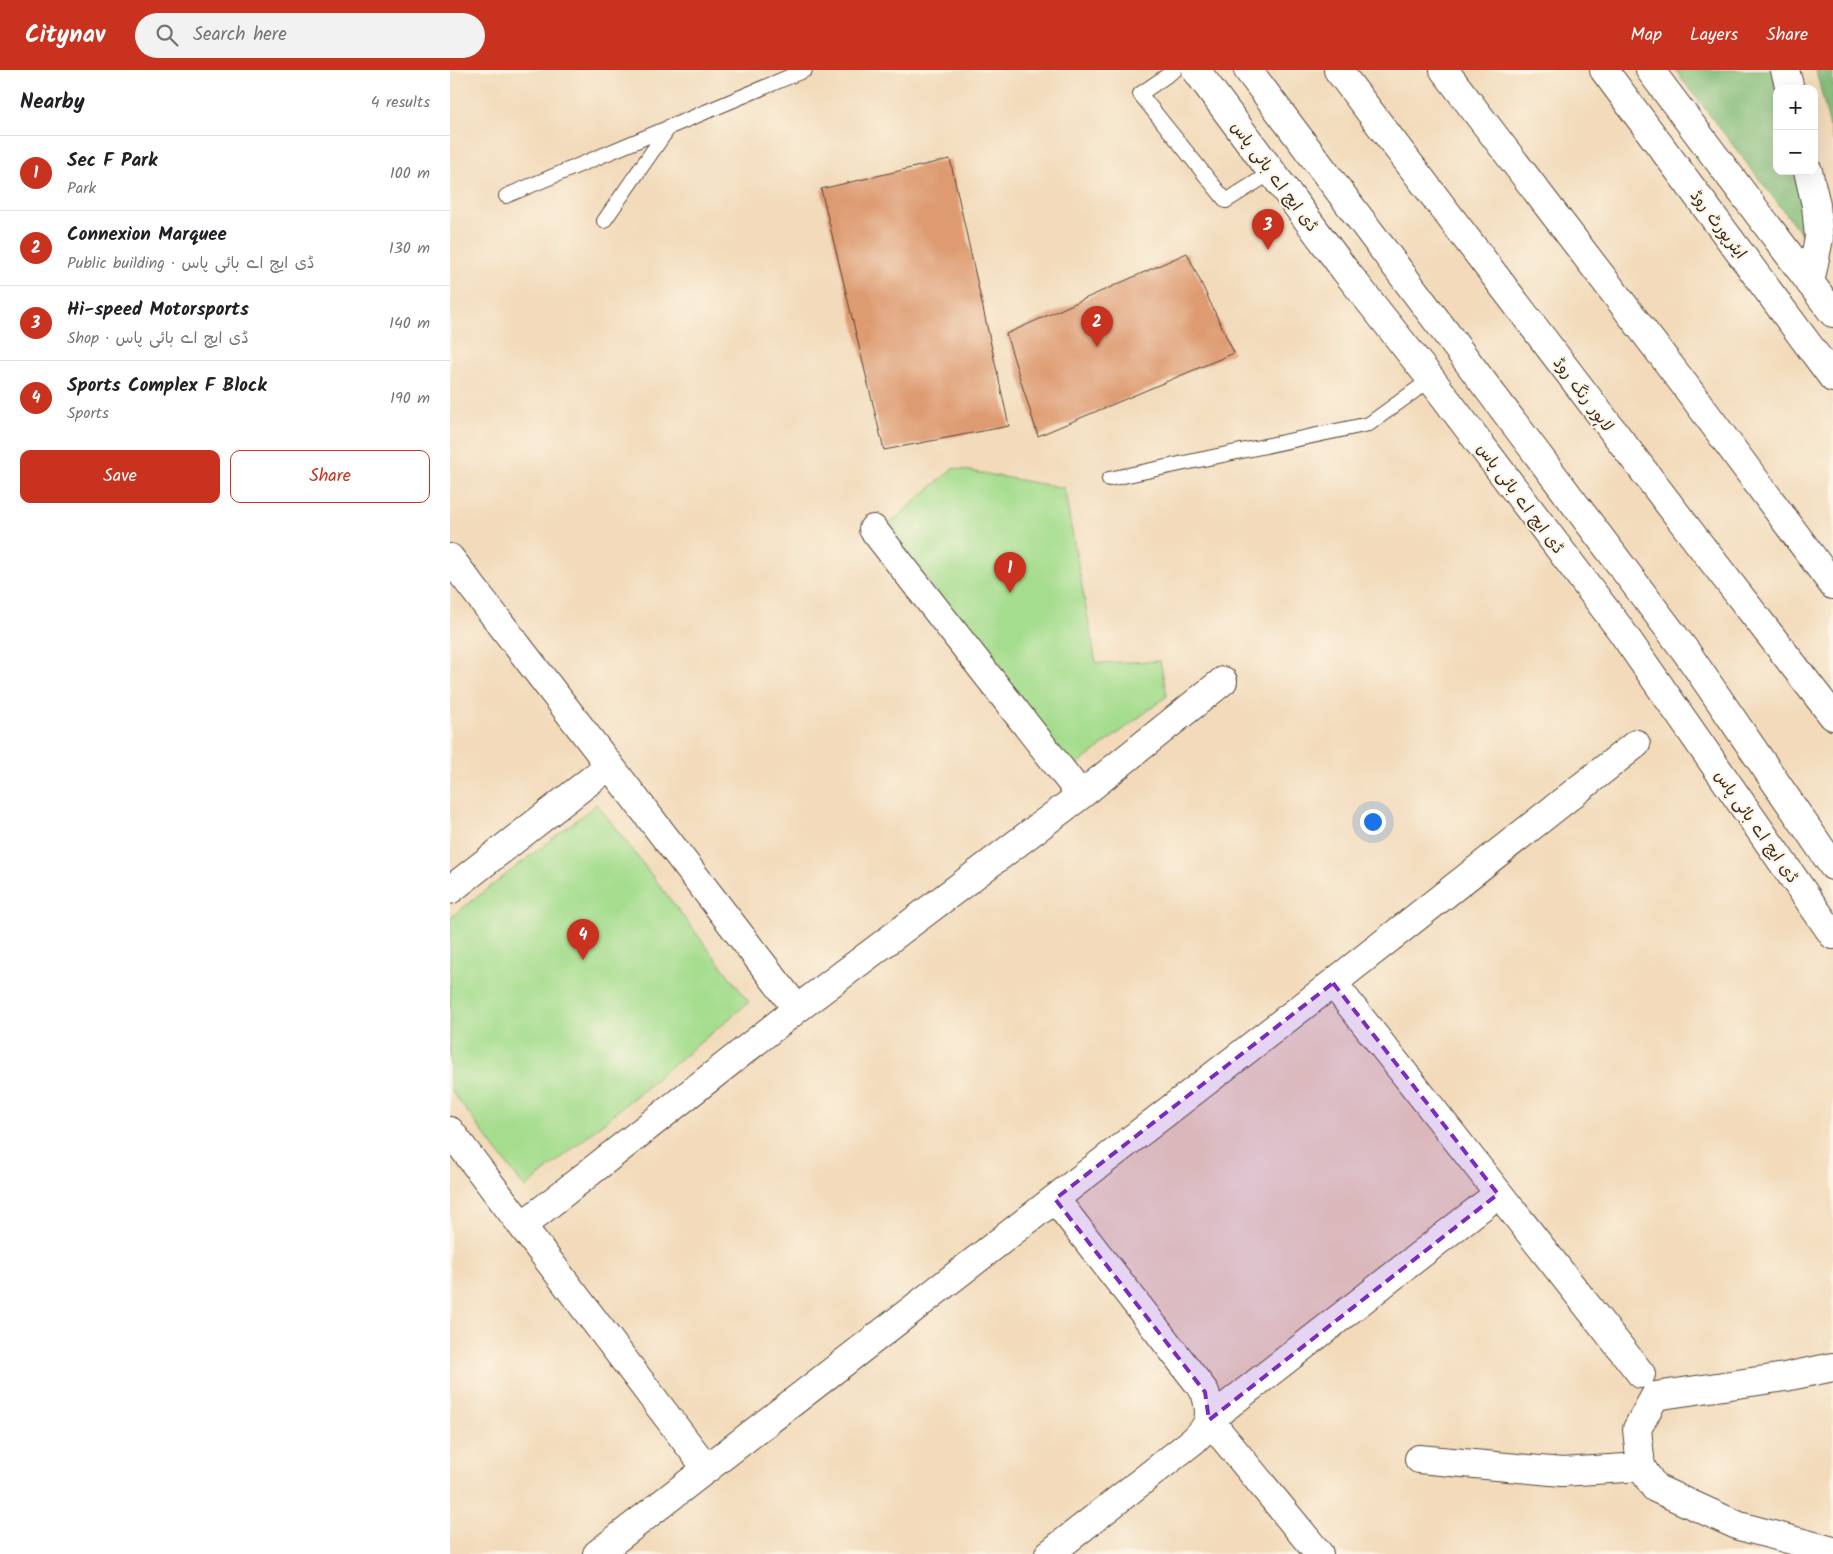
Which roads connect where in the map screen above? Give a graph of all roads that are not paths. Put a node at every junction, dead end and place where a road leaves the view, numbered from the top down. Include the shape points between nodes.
1 (805, 70) edge
2 (1175, 70) edge
3 (1196, 70) edge
4 (1248, 70) edge
5 (1338, 70) edge
6 (1604, 70) edge
7 (1650, 70) edge
8 (1786, 70) edge
9 (1446, 72) edge
10 (1789, 85) edge
11 (671, 126) junction
12 (1272, 172) junction
13 (1809, 175) edge
14 (506, 196) dead end
15 (604, 221) dead end
16 (1810, 283) junction
17 (1833, 313) edge
18 (1833, 378) edge
19 (1431, 379) junction
20 (1109, 479) dead end
21 (873, 529) dead end
22 (450, 558) edge
23 (1833, 584) edge
24 (1222, 681) dead end
25 (1833, 716) edge
26 (1636, 744) dead end
27 (609, 766) junction
28 (1081, 795) junction
29 (1833, 866) edge
30 (450, 890) edge
31 (1833, 935) edge
32 (1333, 983) junction
33 (797, 1009) junction
34 (450, 1130) edge
35 (1498, 1194) junction
36 (1055, 1199) junction
37 (523, 1225) junction
38 (1833, 1367) edge
39 (1641, 1374) dead end
40 (1209, 1420) junction
41 (1419, 1459) dead end
42 (1640, 1467) junction
43 (707, 1469) junction
44 (1833, 1551) edge
45 (597, 1554) edge
46 (1049, 1554) edge
47 (1319, 1554) edge

1 - 11 lane
2 - 12 lane via 1140,94 1226,201
3 - 12 main road, ڈی ایچ اے بائی پاس
4 - 29 main road via 1687,653
5 - 25 main road, لاہور رنگ روڈ
6 - 18 main road, ایئرپورٹ روڈ
7 - 16 main road
8 - 10 main road
9 - 23 main road
11 - 14 lane
11 - 15 lane
12 - 19 main road, ڈی ایچ اے بائی پاس
13 - 16 main road via 1816,205 1818,238
16 - 17 main road
19 - 20 lane via 1368,424
19 - 31 main road, ڈی ایچ اے بائی پاس via 1620,629
21 - 28 main road
22 - 27 main road
24 - 28 main road
26 - 32 main road
27 - 30 main road
27 - 33 main road
28 - 33 main road
32 - 35 main road
32 - 36 main road
33 - 37 main road
34 - 37 main road
35 - 39 main road
35 - 40 main road
36 - 40 main road via 1205,1392 1210,1408
36 - 43 main road
37 - 43 main road
38 - 42 main road via 1655,1396 1636,1429
40 - 46 main road via 1193,1442
40 - 47 main road
41 - 42 main road via 1562,1472
42 - 44 main road via 1655,1488 1739,1526
43 - 45 main road

